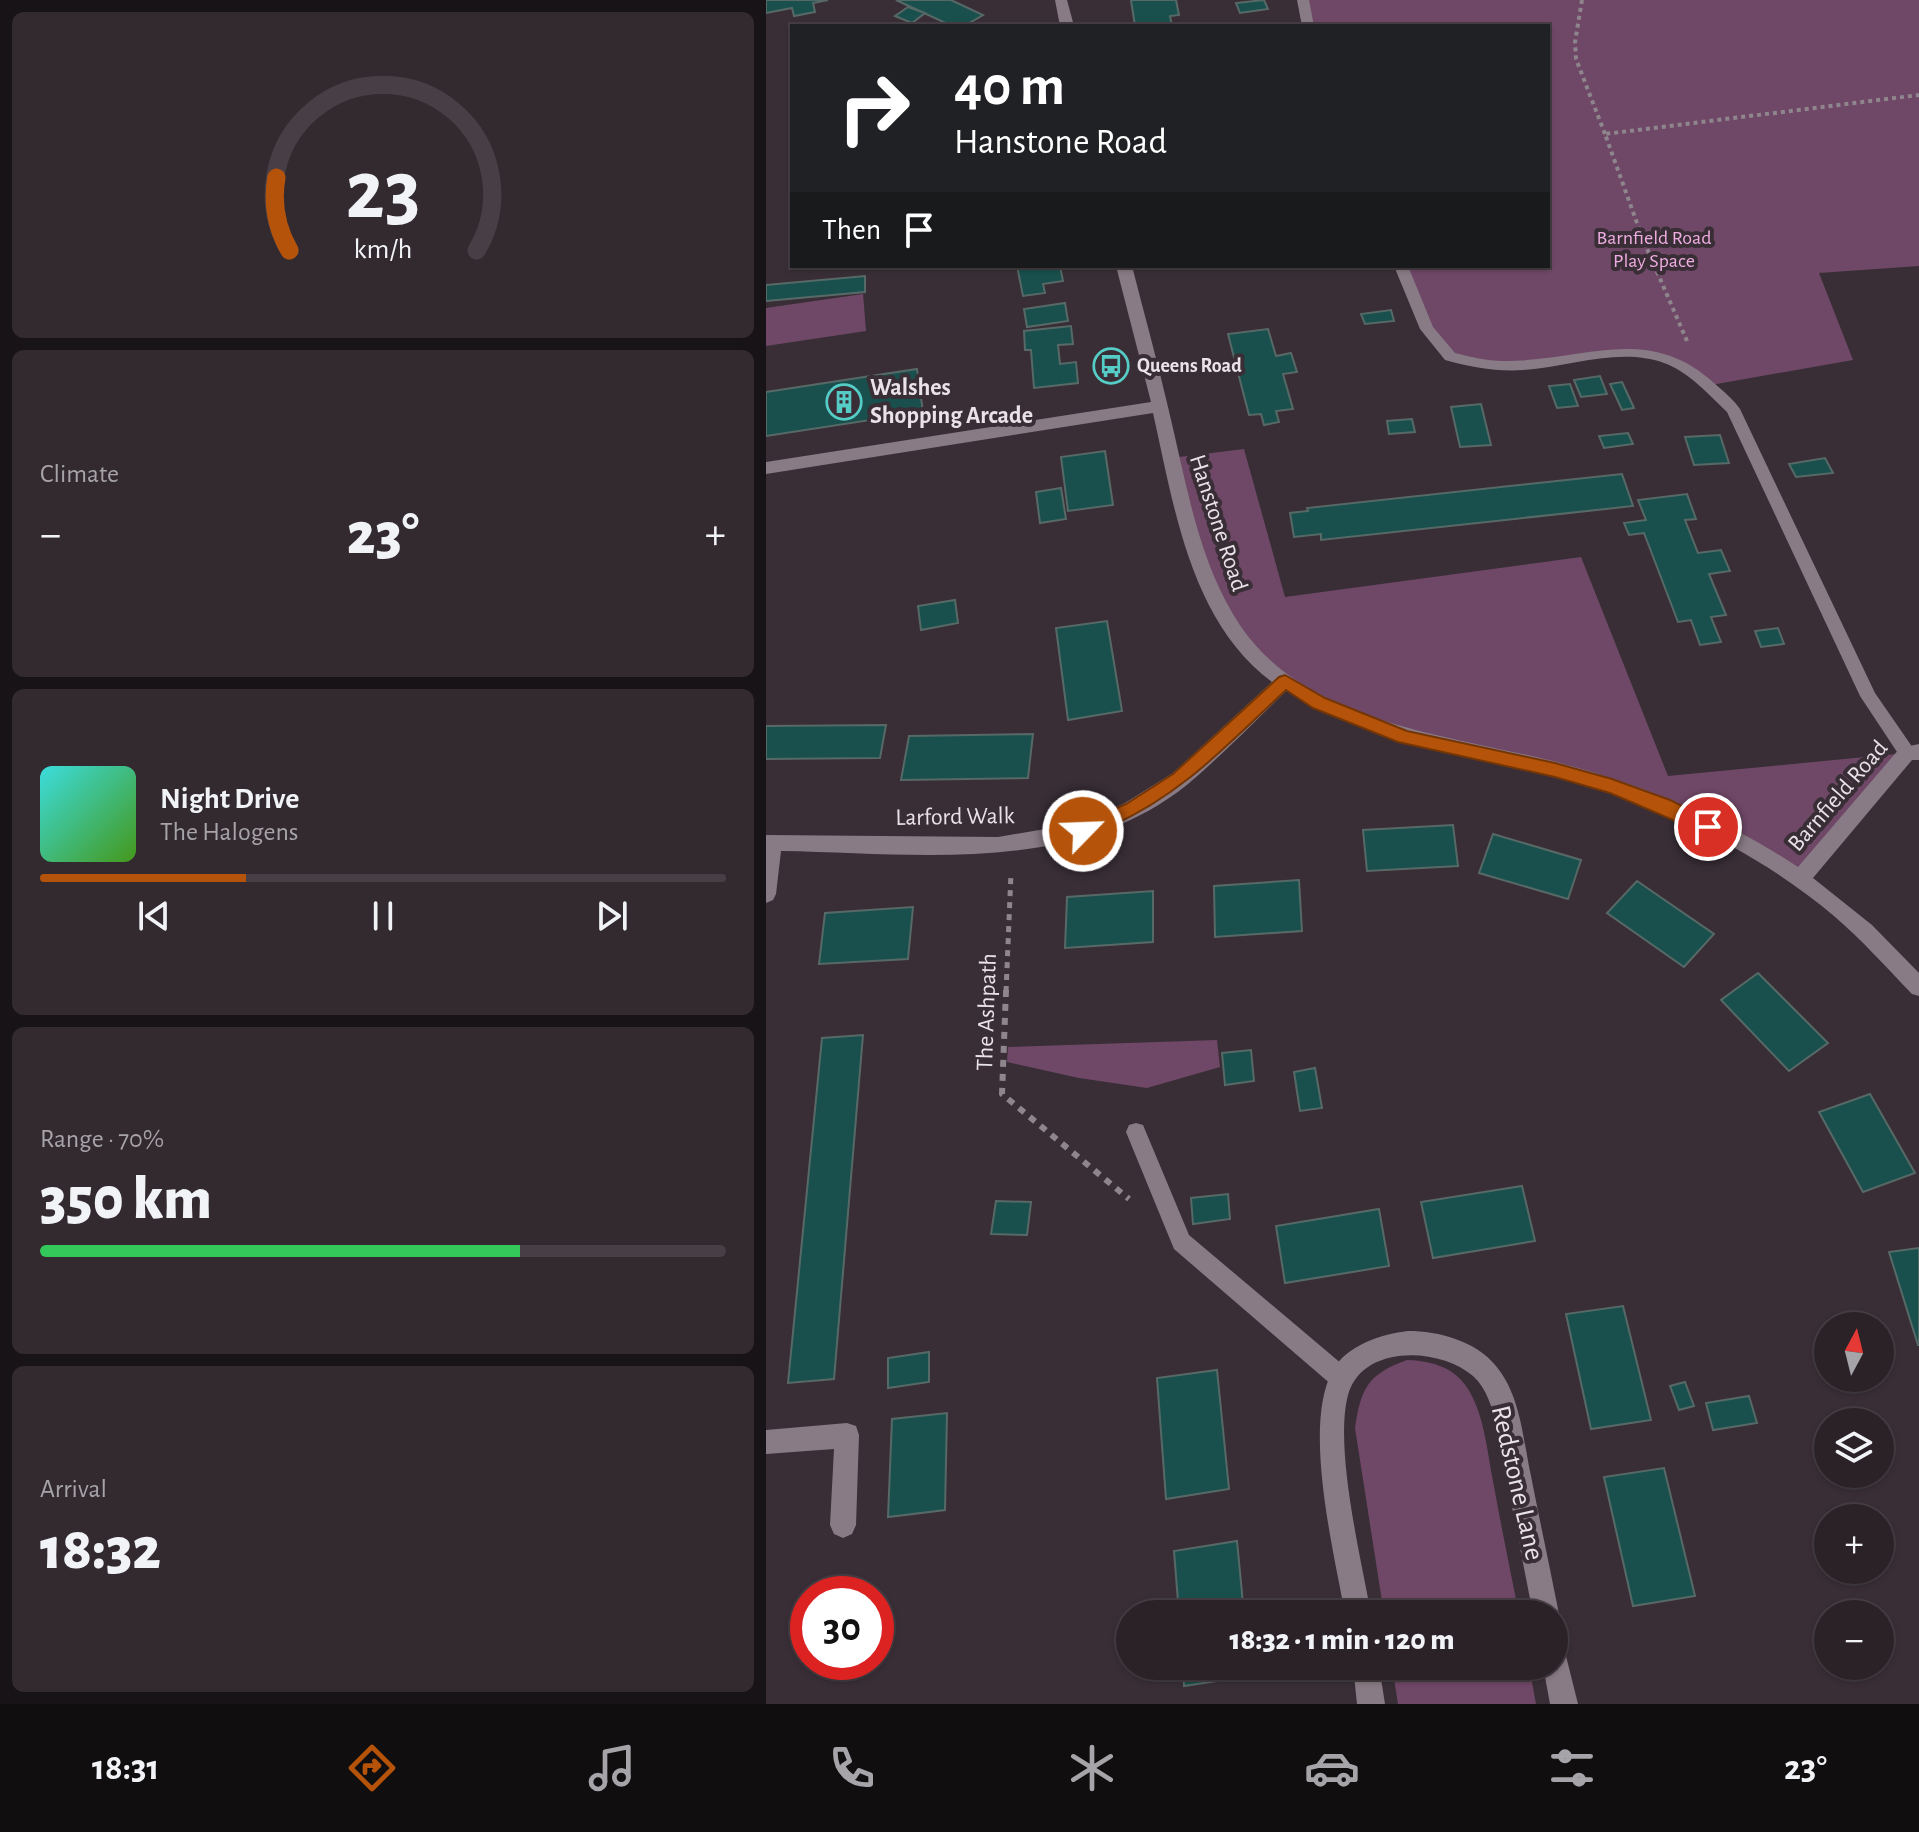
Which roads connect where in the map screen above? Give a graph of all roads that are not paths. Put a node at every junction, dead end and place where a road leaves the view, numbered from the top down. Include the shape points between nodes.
1 (1061, 0) edge
2 (1303, 0) edge
3 (1067, 24) edge
4 (1308, 24) edge
5 (1125, 268) edge
6 (1402, 268) edge
7 (1160, 406) junction
8 (766, 468) edge
9 (1285, 681) junction
10 (1913, 752) edge
11 (769, 843) edge
12 (1799, 880) junction
13 (766, 894) edge
14 (1919, 987) edge
15 (1136, 1132) dead end
16 (1341, 1378) junction
17 (766, 1442) edge
18 (843, 1525) dead end
19 (1356, 1600) edge
20 (1543, 1600) edge
21 (1368, 1680) edge
22 (1559, 1680) edge
23 (1371, 1704) edge
24 (1564, 1704) edge

1 - 3 street
2 - 4 lane
5 - 7 street, Hanstone Road
6 - 10 lane via 1427,329 1450,357 1505,366 1649,354 1698,377 1733,409 1868,696
7 - 8 street
7 - 9 street, Hanstone Road via 1205,574 1221,611 1244,646
9 - 11 street, Larford Walk via 1180,779 1083,831 1012,844
9 - 12 street, Hanstone Road via 1319,703 1404,737 1555,770 1664,805
10 - 12 street, Barnfield Road
11 - 13 street
12 - 14 street, Hanstone Road via 1864,930
15 - 16 lane via 1181,1242
16 - 19 street via 1332,1430
16 - 20 street, Redstone Lane via 1362,1358 1392,1344 1421,1342 1470,1359 1489,1377 1508,1425
17 - 18 street via 847,1435
21 - 23 street
22 - 24 street

